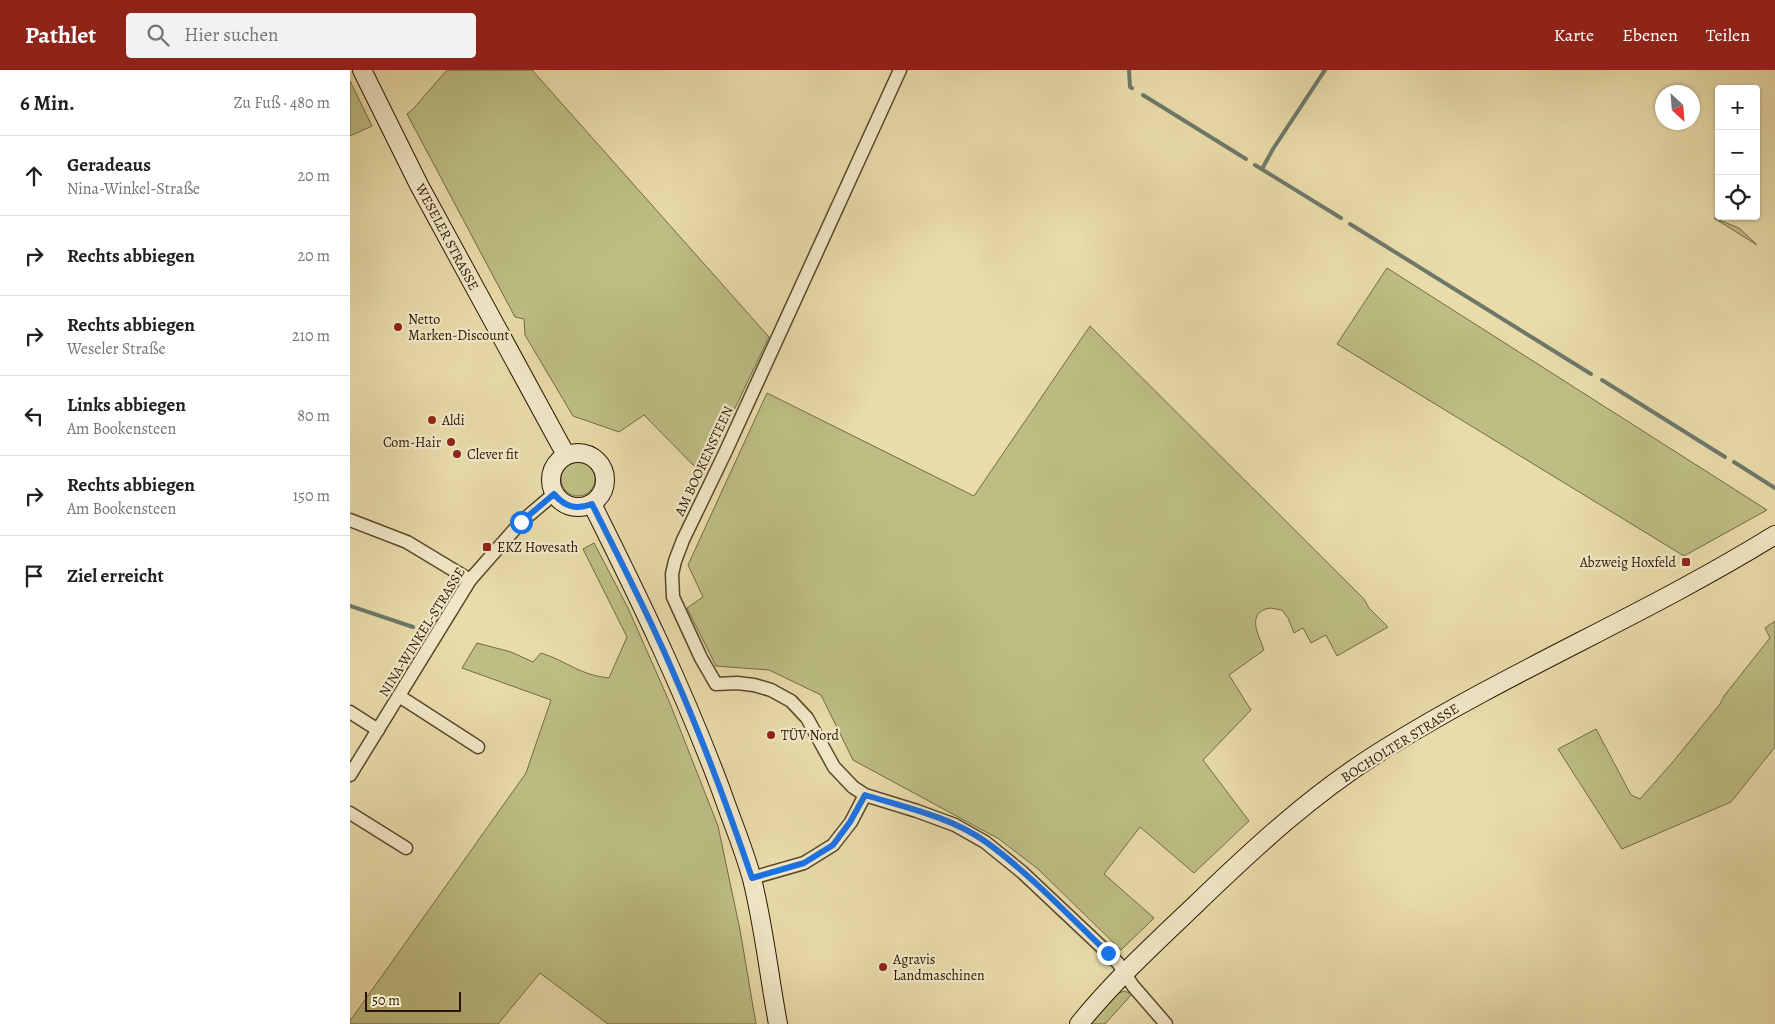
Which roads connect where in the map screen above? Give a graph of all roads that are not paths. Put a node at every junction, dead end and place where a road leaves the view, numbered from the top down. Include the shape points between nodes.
1 (362, 70) edge
2 (900, 70) edge
3 (566, 455) junction
4 (554, 494) junction
5 (592, 504) junction
6 (350, 520) edge
7 (1775, 535) edge
8 (470, 580) junction
9 (399, 696) junction
10 (350, 712) edge
11 (378, 730) junction
12 (478, 747) dead end
13 (350, 775) edge
14 (865, 795) junction
15 (350, 814) edge
16 (406, 848) dead end
17 (752, 878) junction
18 (1125, 973) junction
19 (778, 1024) edge
20 (1078, 1024) edge
21 (1166, 1024) edge

1 - 3 street, WESELER STRASSE via 424,194
2 - 14 street, AM BOOKENSTEEN via 683,540 672,574 673,597 716,684 737,683 771,690 791,701 807,718 834,767 853,788
3 - 4 street via 553,468 550,477
3 - 5 street via 590,455 601,465 606,483 599,499
4 - 5 street via 567,506 575,508
4 - 8 street, NINA-WINKEL-STRASSE via 521,522
5 - 17 street via 680,688
6 - 8 street via 407,542
7 - 18 street, BOCHOLTER STRASSE via 1437,717 1355,769 1268,836
8 - 9 street, NINA-WINKEL-STRASSE
9 - 11 street, NINA-WINKEL-STRASSE
9 - 12 street
10 - 11 street
11 - 13 street, NINA-WINKEL-STRASSE
14 - 17 street via 833,845 804,863
14 - 18 street, AM BOOKENSTEEN via 955,825 985,842 1063,910
15 - 16 street
17 - 19 street
18 - 20 street, BOCHOLTER STRASSE
18 - 21 street, AM BOOKENSTEEN via 1132,986

